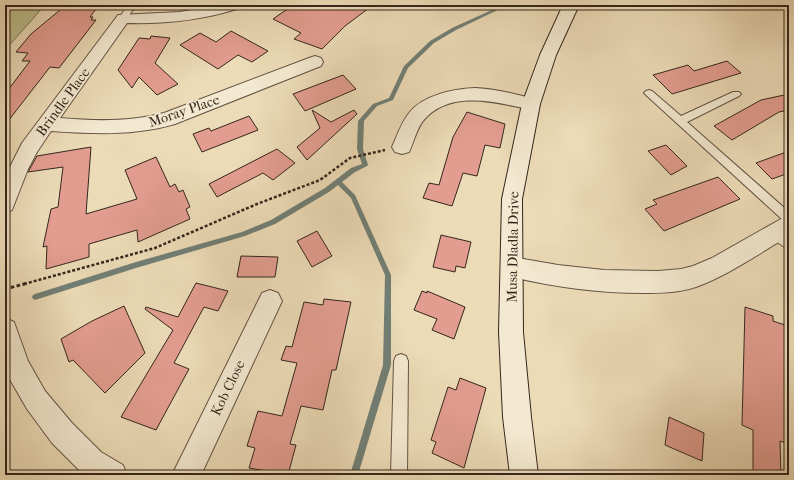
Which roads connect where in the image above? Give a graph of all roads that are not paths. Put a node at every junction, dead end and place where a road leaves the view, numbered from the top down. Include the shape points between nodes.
1 (235, 5) edge
2 (571, 5) edge
3 (127, 12) edge
4 (315, 62) dead end
5 (649, 93) dead end
6 (736, 94) dead end
7 (531, 104) junction
8 (680, 121) junction
9 (47, 124) junction
10 (402, 148) dead end
11 (5, 204) edge
12 (786, 230) edge
13 (512, 267) junction
14 (270, 301) dead end
15 (5, 330) edge
16 (401, 361) dead end
17 (113, 475) edge
18 (186, 475) edge
19 (399, 475) edge
20 (524, 475) edge

1 - 3 street via 191,17 157,20
2 - 7 street, Musa Dladla Drive via 548,55
3 - 9 street, Brindle Place
4 - 9 street, Moray Place via 144,126 111,128
5 - 8 lane
6 - 8 lane
7 - 10 street via 477,93 449,98 430,106 417,116
7 - 13 street, Musa Dladla Drive via 512,199
8 - 12 lane
9 - 11 street, Brindle Place via 29,148
12 - 13 street via 723,264 694,276 661,283 561,277
13 - 20 street, Musa Dladla Drive via 512,332 517,418
14 - 18 street, Kob Close
15 - 17 street via 17,367 36,400 62,433 92,462
16 - 19 lane

